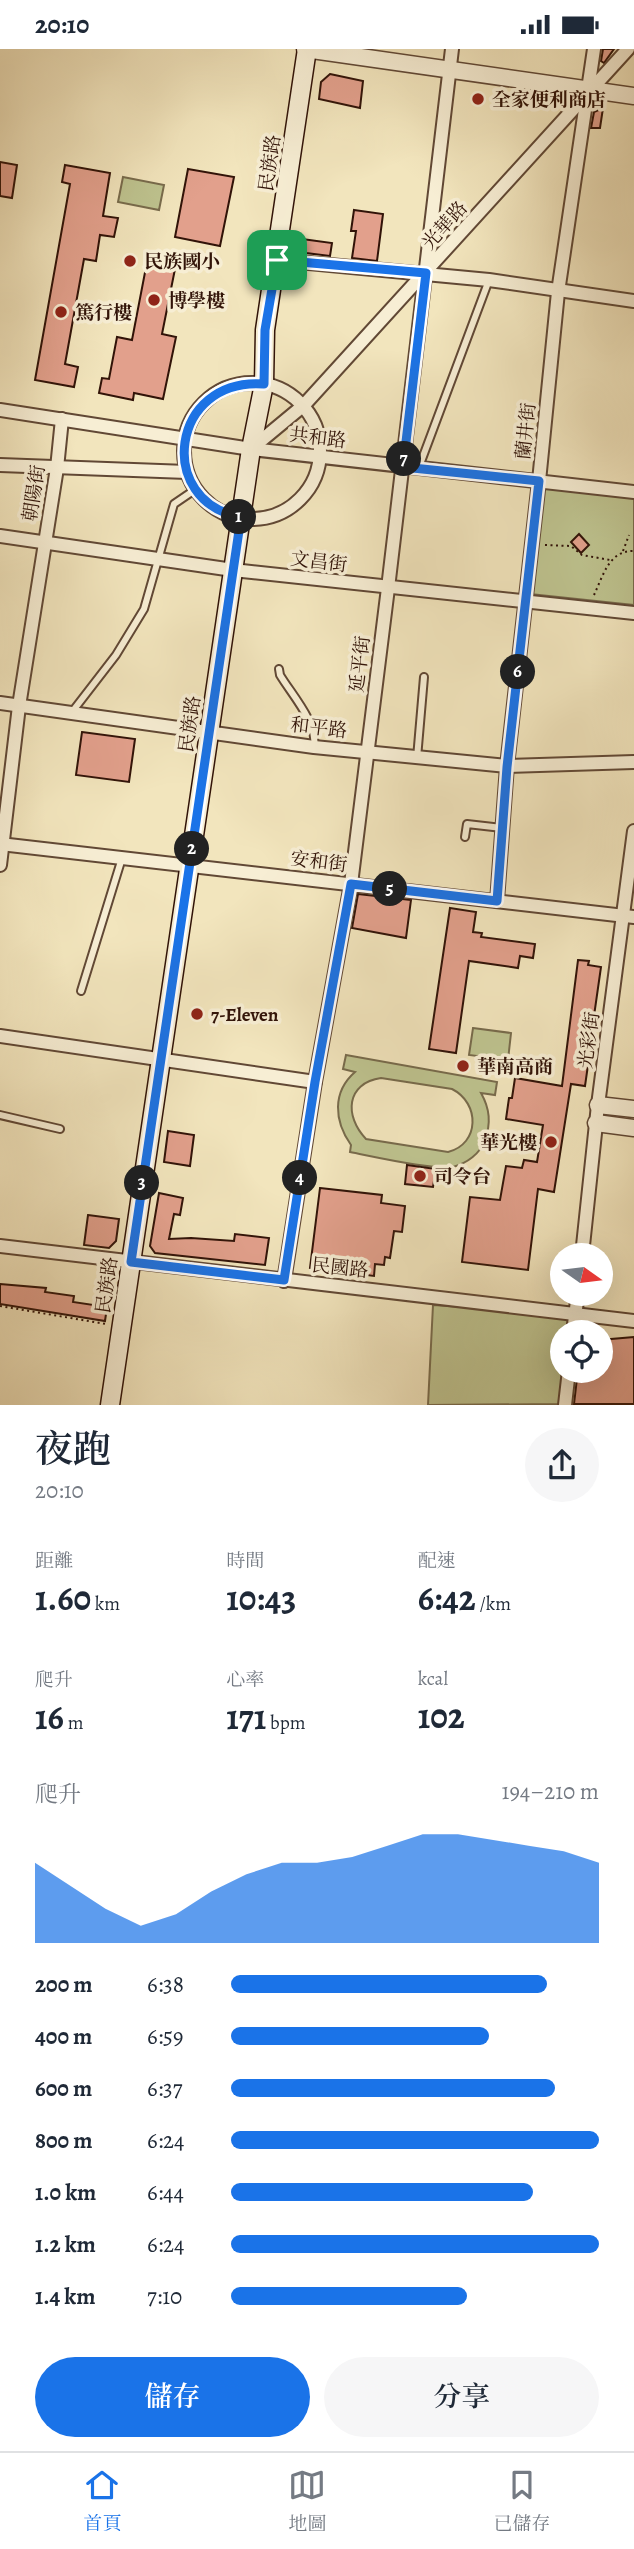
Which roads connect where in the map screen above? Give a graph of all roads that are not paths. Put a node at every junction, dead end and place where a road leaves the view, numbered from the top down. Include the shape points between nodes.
1 (307, 49) edge
2 (452, 49) edge
3 (594, 49) edge
4 (628, 49) edge
5 (448, 71) junction
6 (588, 91) junction
7 (634, 96) edge
8 (277, 260) junction
9 (426, 273) junction
10 (489, 280) junction
11 (558, 292) junction
12 (634, 301) edge
13 (264, 384) junction
14 (304, 405) junction
15 (0, 409) edge
16 (62, 419) junction
17 (185, 437) junction
18 (251, 449) junction
19 (321, 457) junction
20 (0, 465) edge
21 (403, 467) junction
22 (57, 468) junction
23 (418, 469) junction
24 (187, 473) junction
25 (539, 481) junction
26 (195, 489) junction
27 (634, 492) edge
28 (241, 517) junction
29 (0, 536) edge
30 (44, 542) junction
31 (159, 558) junction
32 (233, 570) junction
33 (388, 588) junction
34 (526, 602) junction
35 (634, 613) edge
36 (278, 669) dead end
37 (424, 677) dead end
38 (0, 703) edge
39 (19, 706) junction
40 (71, 713) junction
41 (209, 731) junction
42 (314, 747) junction
43 (368, 752) junction
44 (417, 758) junction
45 (634, 762) edge
46 (507, 767) junction
47 (6, 771) edge
48 (502, 828) junction
49 (634, 831) edge
50 (465, 837) dead end
51 (2, 844) edge
52 (122, 858) junction
53 (190, 864) junction
54 (0, 865) edge
55 (351, 884) junction
56 (497, 901) junction
57 (629, 916) edge
58 (81, 991) dead end
59 (0, 1036) edge
60 (161, 1060) junction
61 (315, 1082) junction
62 (598, 1105) junction
63 (634, 1109) edge
64 (0, 1115) edge
65 (596, 1123) junction
66 (634, 1128) edge
67 (60, 1129) dead end
68 (583, 1243) edge
69 (0, 1246) edge
70 (131, 1262) junction
71 (284, 1280) junction
72 (576, 1306) edge
73 (575, 1314) junction
74 (574, 1320) edge
75 (634, 1321) edge
76 (568, 1383) edge
77 (110, 1405) edge
78 (565, 1405) edge

1 - 5 street
1 - 8 main road, 民族路
2 - 5 street, 延平街
3 - 6 street, 蘭井街
4 - 6 street, 光華路
5 - 6 street
5 - 9 street, 延平街
6 - 7 street
6 - 9 street, 光華路
6 - 11 street, 蘭井街
8 - 9 street
8 - 13 main road, 民族路 via 265,330
9 - 10 street
9 - 14 street, 光華路
9 - 21 street, 延平街
10 - 11 street
10 - 23 lane
11 - 12 street
11 - 25 street, 蘭井街
13 - 14 street via 280,388
13 - 17 street via 244,382 206,400
13 - 18 main road, 民族路
14 - 18 street, 光華路
14 - 19 street via 317,429
15 - 16 street, 共和路
16 - 17 street, 共和路
16 - 22 street, 朝陽街
17 - 18 street, 共和路
17 - 24 street
18 - 19 street, 共和路
18 - 28 main road, 民族路
19 - 21 street, 共和路
19 - 28 street via 310,487 287,510 267,518
20 - 22 street
21 - 23 street, 共和路
21 - 33 street, 延平街
22 - 24 street
22 - 30 street, 朝陽街
23 - 25 street, 共和路
24 - 26 street
25 - 27 street, 共和路
25 - 34 street, 蘭井街
26 - 28 street via 226,515
26 - 31 lane via 174,504
28 - 32 main road, 民族路
29 - 30 street, 文昌街
30 - 31 street, 文昌街
30 - 39 street, 朝陽街
31 - 32 street, 文昌街
31 - 40 lane via 144,609 116,655
32 - 33 street, 文昌街
32 - 41 main road, 民族路
33 - 34 street, 文昌街
33 - 43 street, 延平街
34 - 35 street, 文昌街
34 - 46 street, 蘭井街
36 - 42 lane via 311,724
37 - 44 lane
38 - 39 street, 和平路
39 - 40 street, 和平路
39 - 47 street, 朝陽街
40 - 41 street, 和平路
41 - 42 street, 和平路
41 - 53 main road, 民族路
42 - 43 street, 和平路
43 - 44 street, 和平路
43 - 55 street, 延平街
44 - 46 street, 和平路
45 - 46 street, 和平路
46 - 48 street, 蘭井街
47 - 51 street, 朝陽街
48 - 50 lane via 467,824
48 - 56 street, 蘭井街
49 - 57 street, 光彩街
51 - 52 street, 安和街
51 - 54 street, 朝陽街
52 - 53 street, 安和街
52 - 58 lane
53 - 55 street, 安和街
53 - 60 main road, 民族路
55 - 56 street, 安和街
55 - 61 street, 延平街
56 - 57 street, 安和街
57 - 62 street, 光彩街
59 - 60 street
60 - 61 street
60 - 70 main road, 民族路
61 - 71 street, 延平街
62 - 63 street
62 - 65 street, 光彩街
64 - 67 lane
65 - 66 street
65 - 68 street, 光彩街
69 - 70 street, 民國路
70 - 71 street, 民國路
70 - 77 main road, 民族路
71 - 73 street, 民國路
72 - 73 street
73 - 74 street
73 - 75 street, 民國路
76 - 78 street

